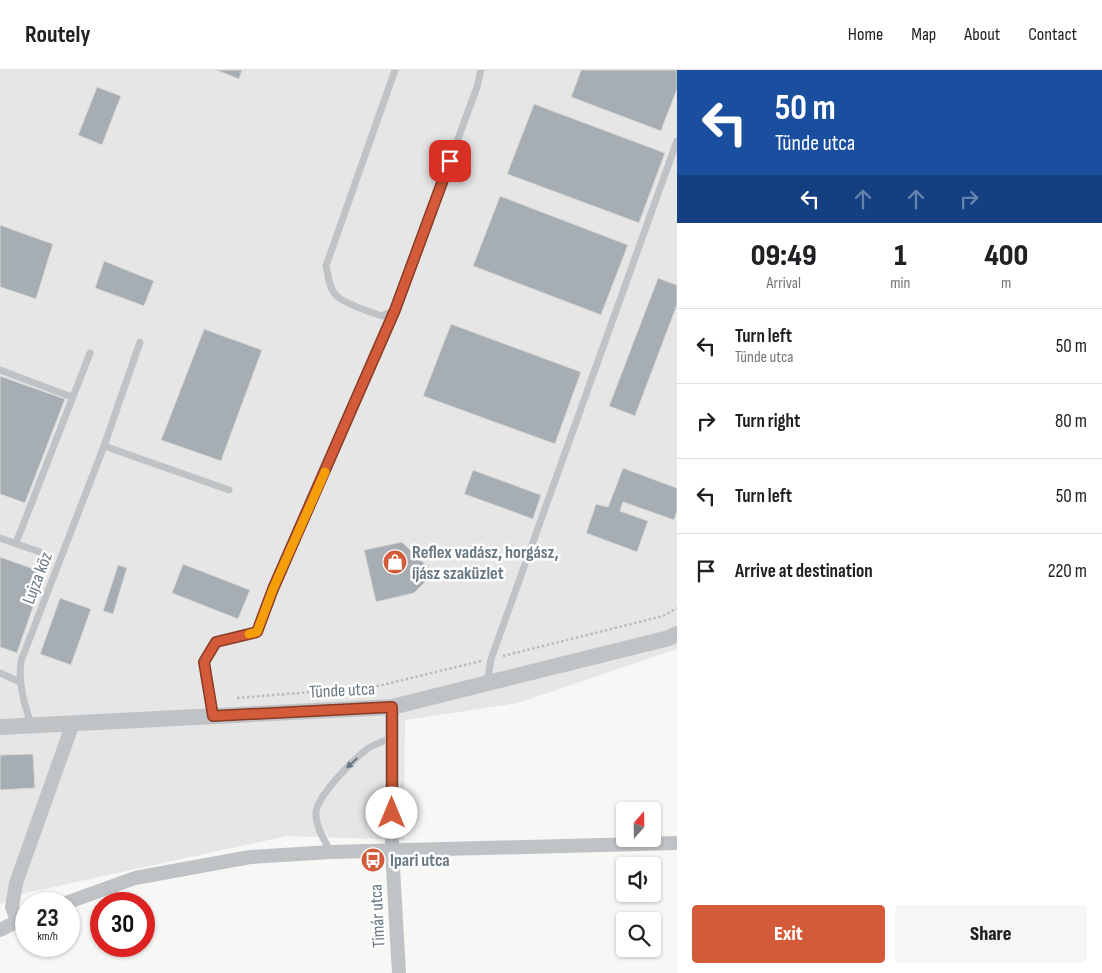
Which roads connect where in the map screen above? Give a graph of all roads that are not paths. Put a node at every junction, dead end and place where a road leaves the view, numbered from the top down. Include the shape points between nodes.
1 (395, 70) edge
2 (481, 70) edge
3 (677, 142) edge
4 (395, 310) junction
5 (140, 342) dead end
6 (90, 353) dead end
7 (0, 370) edge
8 (72, 397) junction
9 (104, 446) junction
10 (229, 490) dead end
11 (0, 538) edge
12 (16, 543) junction
13 (40, 552) dead end
14 (677, 634) edge
15 (0, 673) edge
16 (20, 682) junction
17 (487, 684) junction
18 (392, 707) junction
19 (213, 716) junction
20 (73, 723) junction
21 (31, 725) junction
22 (0, 726) edge
23 (392, 737) junction
24 (677, 843) edge
25 (392, 851) junction
26 (331, 852) junction
27 (80, 898) edge
28 (15, 911) edge
29 (15, 922) edge
30 (0, 930) edge
31 (399, 973) edge

1 - 4 lane via 326,266 336,296 382,316
2 - 4 lane
3 - 17 lane via 491,659
4 - 19 lane via 257,632 216,642 204,662
5 - 9 lane, Lujza köz
6 - 8 lane
7 - 8 lane
8 - 12 lane
9 - 10 lane
9 - 16 lane, Lujza köz via 21,661
11 - 12 lane
12 - 13 lane
14 - 17 street, Tünde utca
15 - 16 lane
16 - 21 lane, Lujza köz
17 - 18 street, Tünde utca
18 - 19 street, Tünde utca
18 - 23 street, Timár utca
19 - 20 street, Tünde utca
20 - 21 street, Tünde utca
20 - 28 street via 16,882 12,907
21 - 22 street, Tünde utca
23 - 25 street, Timár utca
23 -> 26 lane via 368,748 323,797 316,812 320,834
24 - 25 street
25 - 26 street
25 - 31 street, Timár utca
26 - 27 street via 250,856 136,878
29 - 30 street

